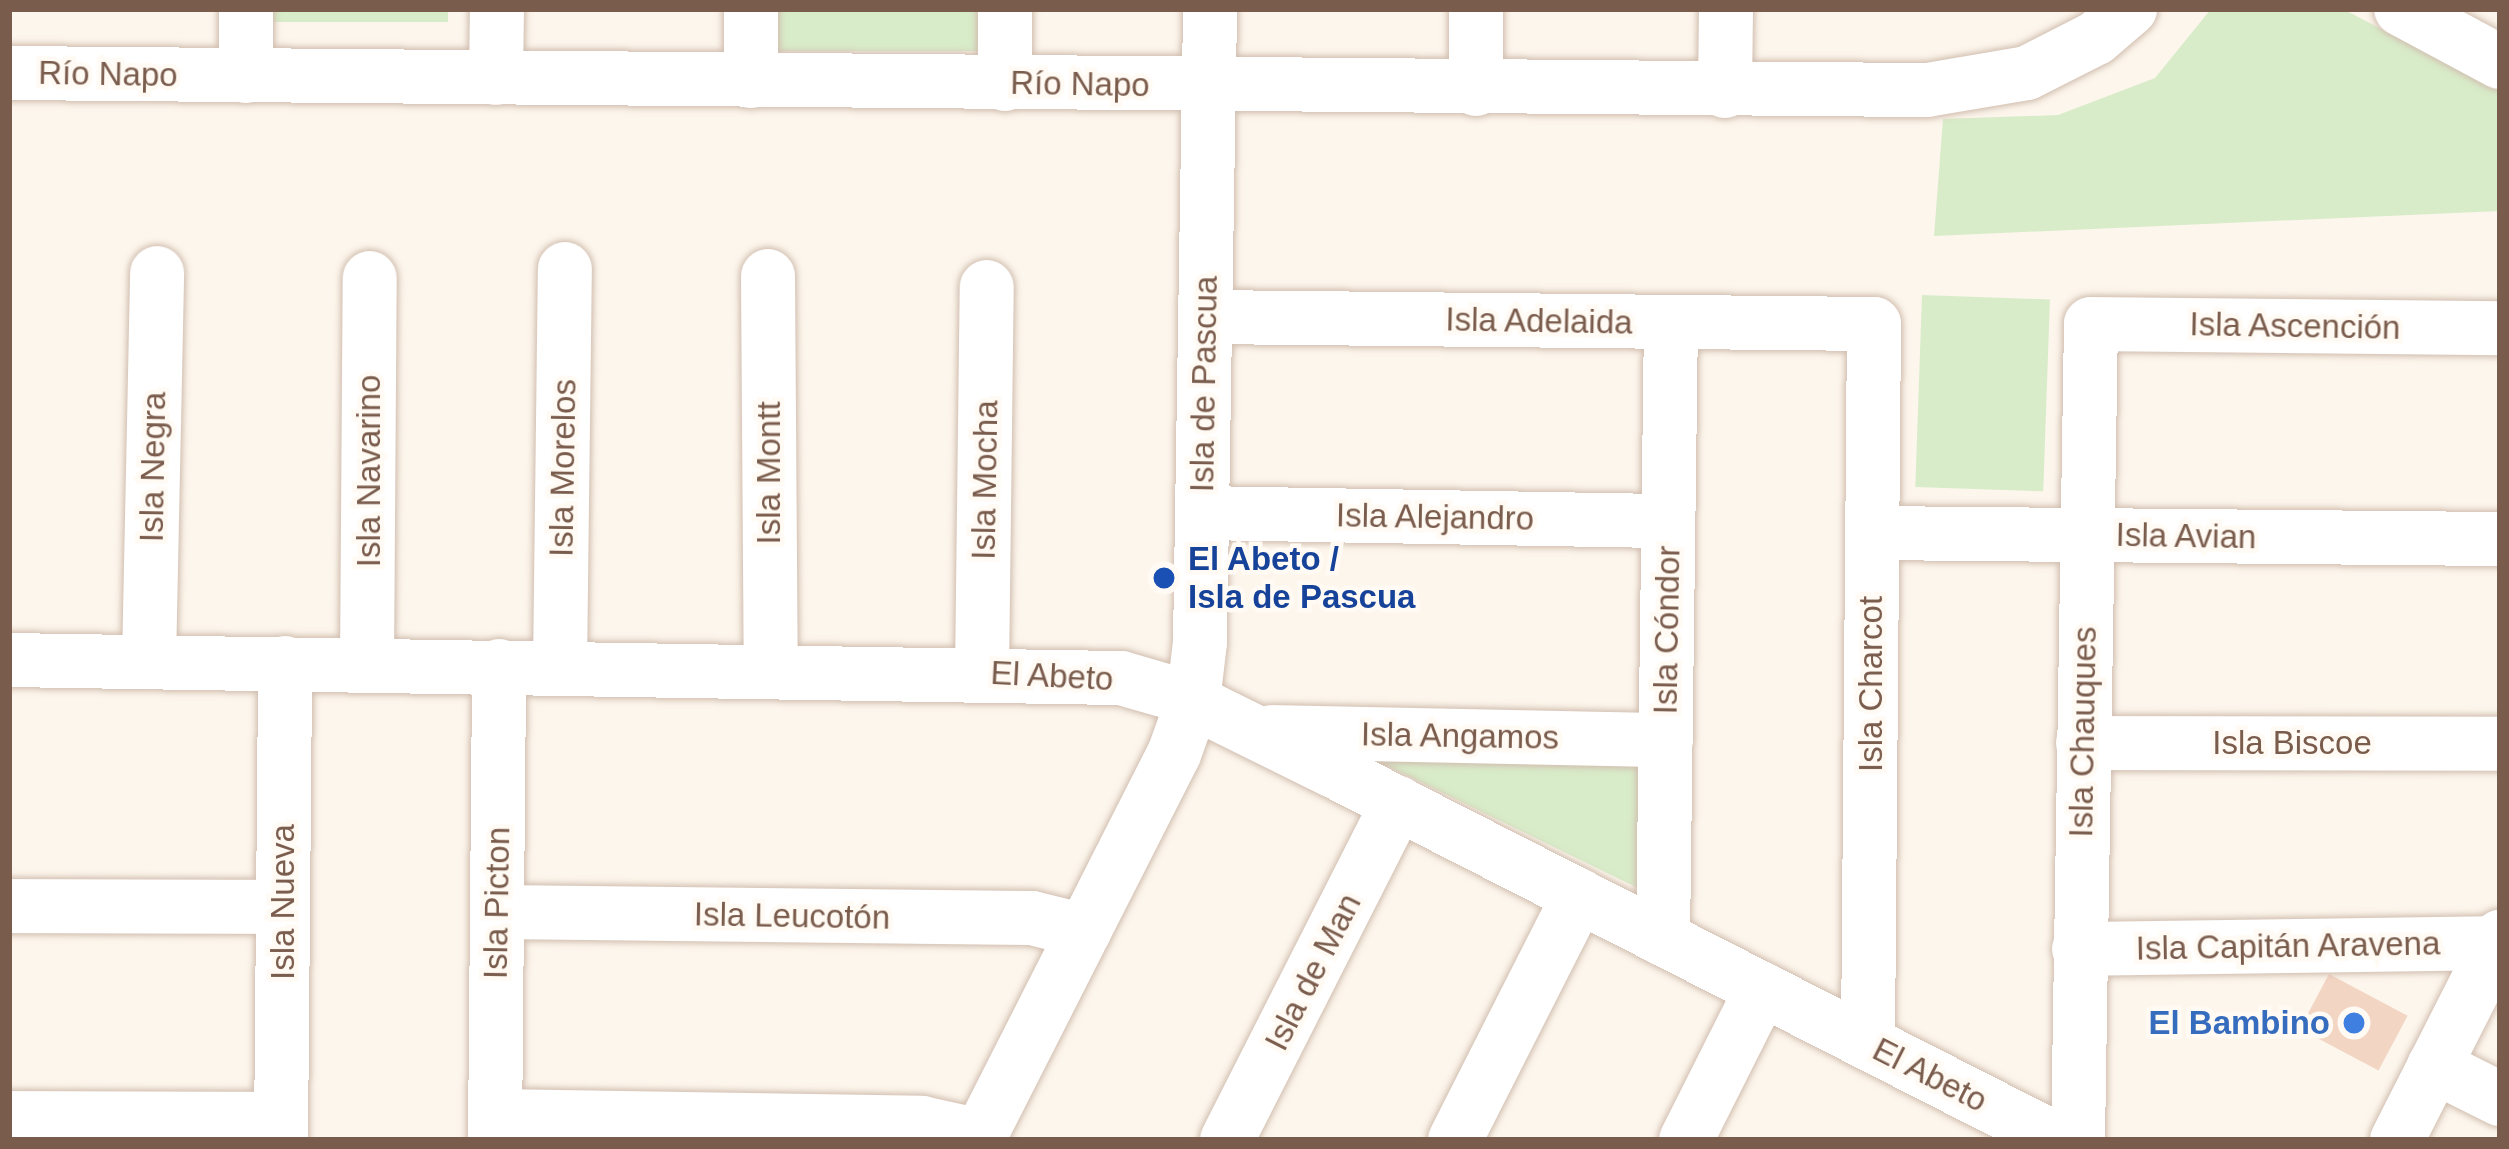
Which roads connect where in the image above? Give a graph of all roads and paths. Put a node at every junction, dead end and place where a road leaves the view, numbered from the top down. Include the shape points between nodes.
1 (246, 9) edge
2 (496, 9) edge
3 (751, 9) edge
4 (1005, 9) edge
5 (1210, 9) edge
6 (1476, 9) edge
7 (1726, 9) edge
8 (2130, 9) edge
9 (2401, 9) edge
10 (2500, 62) edge
11 (9, 73) edge
12 (246, 76) junction
13 (496, 78) junction
14 (751, 81) junction
15 (1004, 84) junction
16 (1209, 86) junction
17 (1475, 89) junction
18 (1725, 92) junction
19 (565, 269) dead end
20 (158, 273) dead end
21 (768, 276) dead end
22 (370, 278) dead end
23 (987, 287) dead end
24 (1205, 317) junction
25 (1671, 322) junction
26 (1874, 324) joint
27 (2091, 324) joint
28 (2500, 328) edge
29 (1202, 513) junction
30 (1668, 521) junction
31 (1872, 532) junction
32 (2087, 535) junction
33 (2500, 539) edge
34 (9, 660) edge
35 (149, 662) junction
36 (285, 664) junction
37 (367, 664) junction
38 (500, 667) junction
39 (560, 667) junction
40 (771, 670) junction
41 (982, 673) junction
42 (1193, 701) junction
43 (1255, 732) junction
44 (1666, 740) junction
45 (2084, 743) junction
46 (2500, 744) edge
47 (1398, 803) junction
48 (1579, 896) junction
49 (9, 906) edge
50 (283, 907) junction
51 (497, 912) junction
52 (1084, 931) junction
53 (1664, 939) junction
54 (2498, 940) edge
55 (2079, 949) junction
56 (1762, 989) junction
57 (1868, 1043) junction
58 (2434, 1066) junction
59 (2500, 1099) edge
60 (9, 1118) edge
61 (495, 1128) edge
62 (281, 1130) edge
63 (979, 1138) edge
64 (1227, 1140) edge
65 (1455, 1140) edge
66 (1686, 1140) edge
67 (2057, 1140) edge
68 (2078, 1140) edge
69 (2397, 1140) edge

1 - 12 street
2 - 13 street
3 - 14 street
4 - 15 street
5 - 16 street, Isla de Pascua
6 - 17 street
7 - 18 street
8 - 18 street, Río Napo via 2062,58 1994,82
9 - 10 street
11 - 12 street, Río Napo
12 - 13 street, Río Napo
13 - 14 street, Río Napo
14 - 15 street, Río Napo
15 - 16 street, Río Napo
16 - 17 street, Río Napo
16 - 24 street, Isla de Pascua
17 - 18 street, Río Napo
19 - 39 street, Isla Morelos
20 - 35 street, Isla Negra
21 - 40 street, Isla Montt
22 - 37 street, Isla Navarino
23 - 41 street, Isla Mocha
24 - 25 street, Isla Adelaida
24 - 29 street, Isla de Pascua
25 - 26 street, Isla Adelaida
25 - 30 street, Isla Cóndor
26 - 31 street, Isla Charcot
27 - 28 street, Isla Ascención
27 - 32 street, Isla Chauques
29 - 30 street, Isla Alejandro
29 - 42 street, Isla de Pascua
30 - 44 street, Isla Cóndor
31 - 32 street, Isla Avian
31 - 57 street, Isla Charcot
32 - 33 street, Isla Avian
32 - 45 street, Isla Chauques
34 - 35 street, El Abeto
35 - 36 street, El Abeto
36 - 37 street, El Abeto
36 - 50 street, Isla Nueva
37 - 38 street, El Abeto
38 - 39 street, El Abeto
38 - 51 street, Isla Picton
39 - 40 street, El Abeto
40 - 41 street, El Abeto
41 - 42 street, El Abeto via 1121,678
42 - 43 street, El Abeto
42 - 52 street, Isla de Pascua
43 - 44 street, Isla Angamos
43 - 47 street, El Abeto
44 - 53 street, Isla Cóndor
45 - 46 street, Isla Biscoe
45 - 55 street, Isla Chauques
47 - 48 street, El Abeto
47 - 64 street, Isla de Man
48 - 53 street, El Abeto
48 - 65 street
49 - 50 street
50 - 62 street, Isla Nueva
51 - 52 street, Isla Leucotón via 1032,919
51 - 61 street, Isla Picton
52 - 63 street, Isla de Pascua
53 - 56 street, El Abeto
54 - 55 street, Isla Capitán Aravena
54 - 58 street
55 - 68 street, Isla Chauques
56 - 57 street, El Abeto
56 - 66 street
57 - 67 street, El Abeto
58 - 59 street
58 - 69 street
60 - 62 street
61 - 63 street via 922,1123

